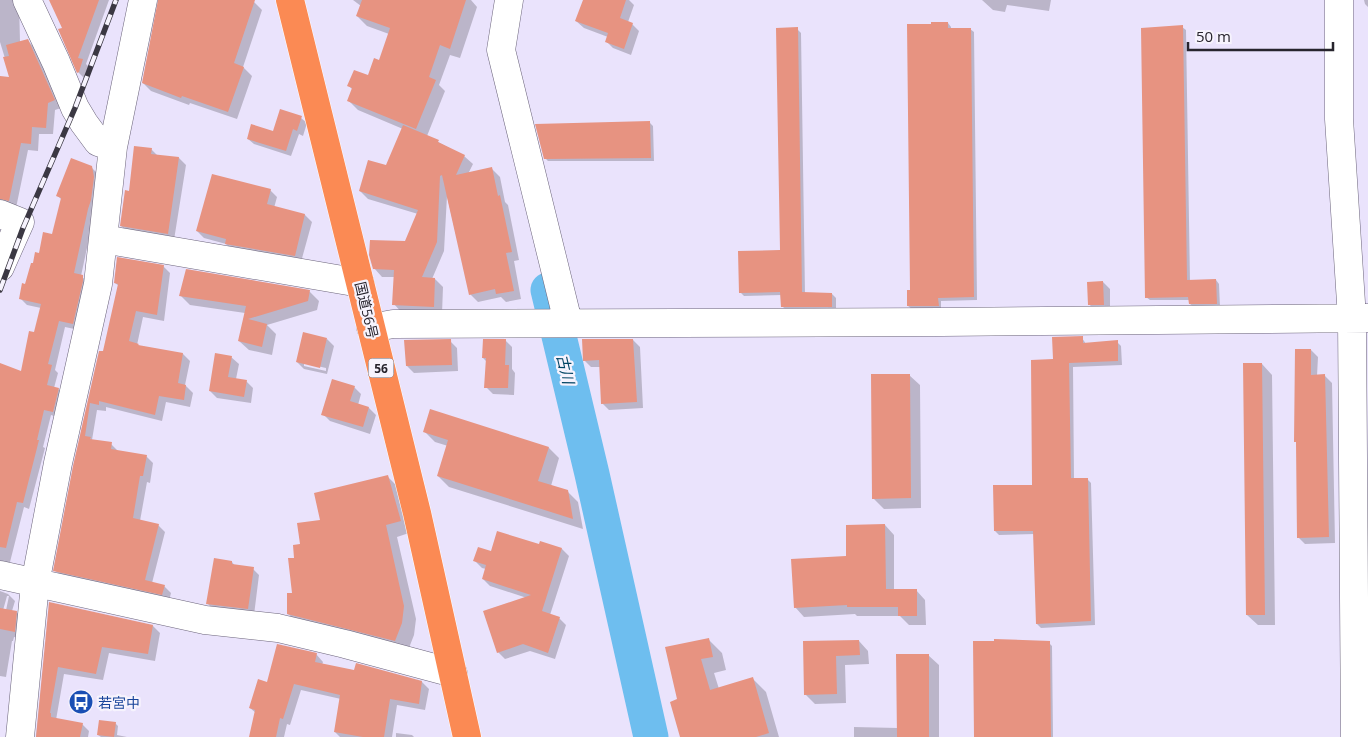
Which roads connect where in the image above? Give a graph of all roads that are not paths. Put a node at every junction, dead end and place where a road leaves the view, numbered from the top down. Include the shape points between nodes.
1 (27, 0) edge
2 (143, 0) edge
3 (290, 0) edge
4 (509, 0) edge
5 (1339, 0) edge
6 (113, 147) junction
7 (0, 214) edge
8 (103, 239) junction
9 (0, 267) edge
10 (360, 283) junction
11 (1360, 318) edge
12 (556, 322) junction
13 (371, 328) junction
14 (0, 575) edge
15 (35, 584) junction
16 (453, 673) junction
17 (20, 737) edge
18 (467, 737) edge
19 (1355, 737) edge

1 - 6 street via 75,108 98,142
2 - 6 street
3 - 10 highway, 国道56号 / 56
4 - 12 street via 501,50
5 - 11 street via 1339,119
6 - 8 street
7 - 9 street via 20,222
8 - 10 street
8 - 15 street via 98,284
10 - 13 highway, 国道56号 / 56
11 - 12 street
11 - 19 street
12 - 13 street via 392,324
13 - 16 highway, 国道56号 / 56
14 - 15 street
15 - 16 street via 205,620 278,628
15 - 17 street
16 - 18 highway, 国道56号 / 56

